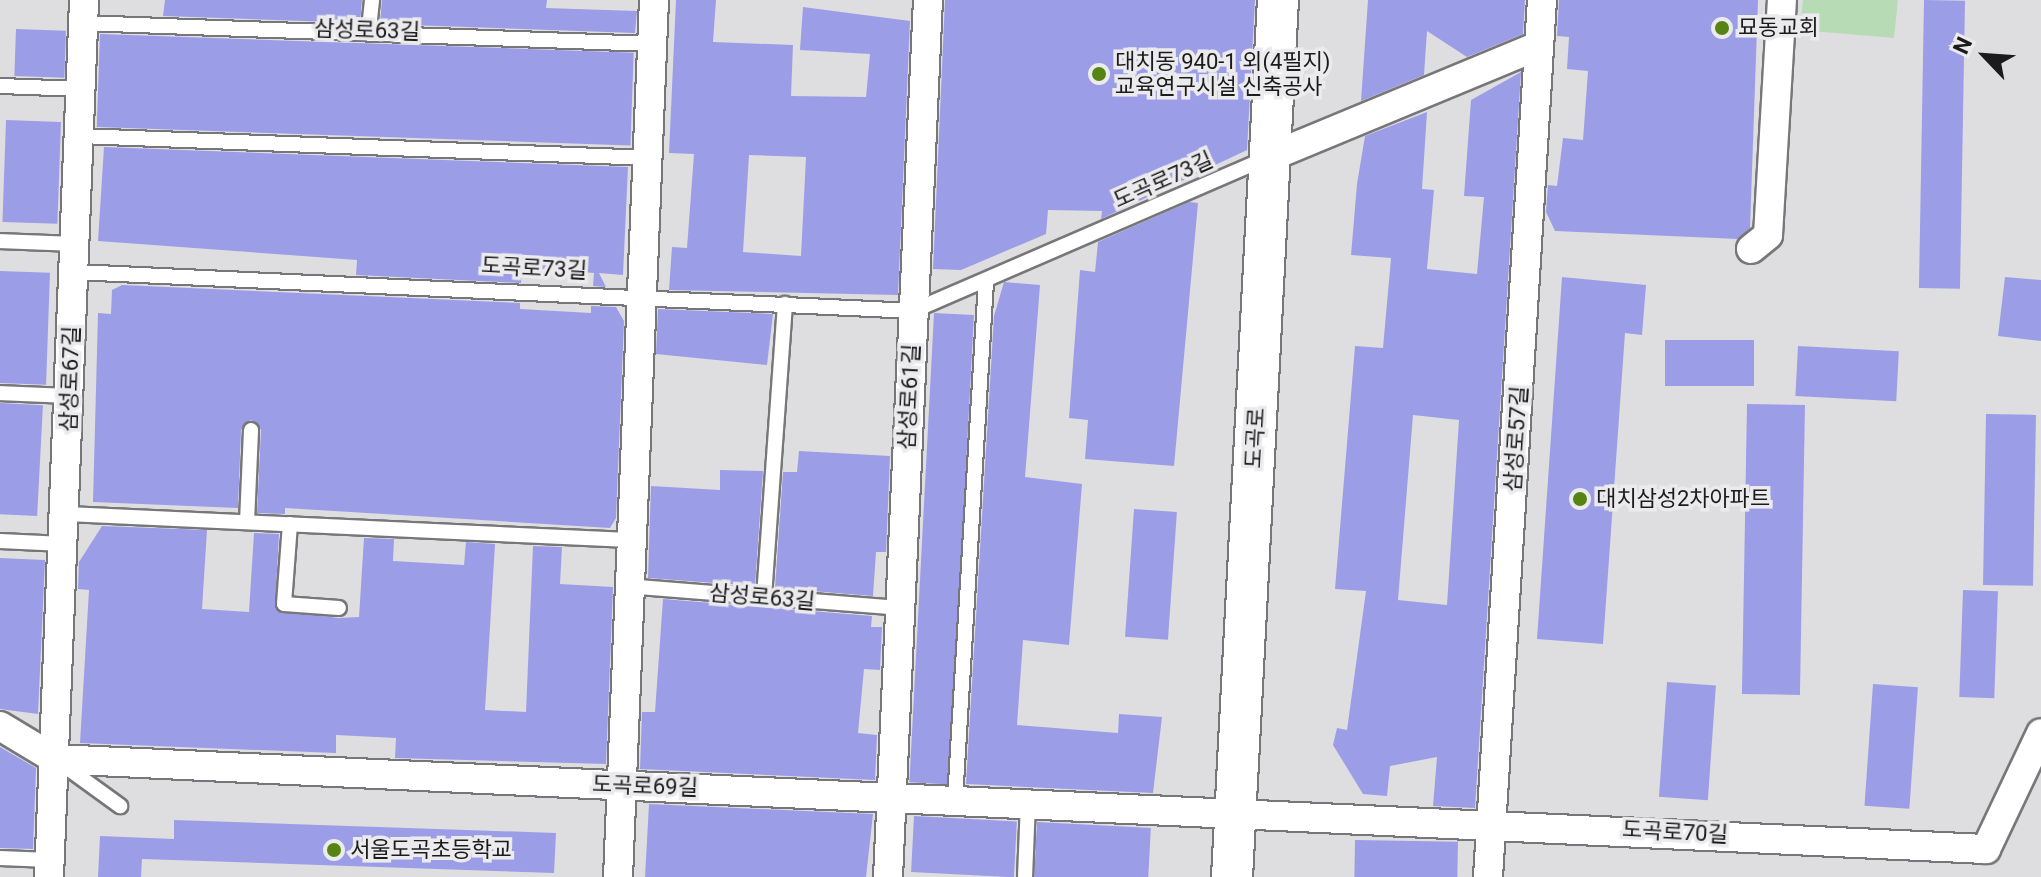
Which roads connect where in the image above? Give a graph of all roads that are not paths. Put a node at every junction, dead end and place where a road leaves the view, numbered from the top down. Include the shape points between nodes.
1 (372, 0) edge
2 (654, 0) edge
3 (928, 0) edge
4 (1278, 0) edge
5 (1542, 0) edge
6 (1782, 0) edge
7 (83, 11) edge
8 (369, 29) junction
9 (651, 44) junction
10 (1538, 46) junction
11 (0, 86) edge
12 (81, 89) junction
13 (80, 136) junction
14 (1270, 157) junction
15 (649, 158) junction
16 (0, 241) edge
17 (75, 244) junction
18 (1751, 249) dead end
19 (75, 272) junction
20 (986, 282) junction
21 (643, 296) junction
22 (785, 304) junction
23 (913, 311) junction
24 (0, 393) edge
25 (68, 396) junction
26 (251, 430) dead end
27 (67, 514) junction
28 (247, 522) junction
29 (290, 524) junction
30 (629, 540) junction
31 (0, 541) edge
32 (64, 544) junction
33 (627, 586) junction
34 (764, 597) junction
35 (339, 608) dead end
36 (898, 608) junction
37 (0, 726) edge
38 (2041, 733) edge
39 (55, 759) junction
40 (622, 786) junction
41 (891, 795) junction
42 (955, 800) junction
43 (1028, 802) junction
44 (120, 806) dead end
45 (1235, 809) junction
46 (1490, 822) junction
47 (0, 858) edge
48 (49, 869) edge
49 (618, 877) edge
50 (888, 877) edge
51 (1025, 877) edge
52 (1232, 877) edge
53 (1488, 877) edge

1 - 8 lane
2 - 9 street
3 - 23 street, 삼성로61길
4 - 14 main road, 도곡로
5 - 10 street, 삼성로57길
6 - 18 street via 1768,235
7 - 8 lane, 삼성로63길
7 - 12 street, 삼성로67길
8 - 9 lane, 삼성로63길
9 - 15 street
10 - 14 street
10 - 46 street, 삼성로57길
11 - 12 lane
12 - 13 street, 삼성로67길
13 - 15 lane
13 - 17 street, 삼성로67길
14 - 20 lane, 도곡로73길
14 - 45 main road, 도곡로
15 - 21 street
16 - 17 lane
17 - 19 street, 삼성로67길
19 - 21 lane, 도곡로73길
19 - 25 street, 삼성로67길
20 - 23 lane, 도곡로73길
20 - 42 lane
21 - 22 lane, 도곡로73길
21 - 30 street
22 - 23 lane, 도곡로73길
22 - 34 lane
23 - 36 street, 삼성로61길
24 - 25 lane
25 - 27 street, 삼성로67길
26 - 28 lane
27 - 28 lane
27 - 32 street, 삼성로67길
28 - 29 lane
29 - 30 lane
29 - 35 lane via 284,604
30 - 33 street
31 - 32 lane
32 - 39 street, 삼성로67길
33 - 34 lane, 삼성로63길
33 - 40 street
34 - 36 lane, 삼성로63길
36 - 41 street, 삼성로61길
37 - 39 street
38 - 46 street, 도곡로70길 via 1986,849
39 - 40 street, 도곡로69길
39 - 44 lane
39 - 48 street, 삼성로67길
40 - 41 street, 도곡로69길
40 - 49 street
41 - 42 street, 도곡로69길
41 - 50 street, 삼성로61길
42 - 43 street, 도곡로69길
43 - 45 street, 도곡로69길
43 - 51 lane
45 - 46 street, 도곡로70길
45 - 52 main road, 도곡로
46 - 53 street, 삼성로57길
47 - 48 lane

